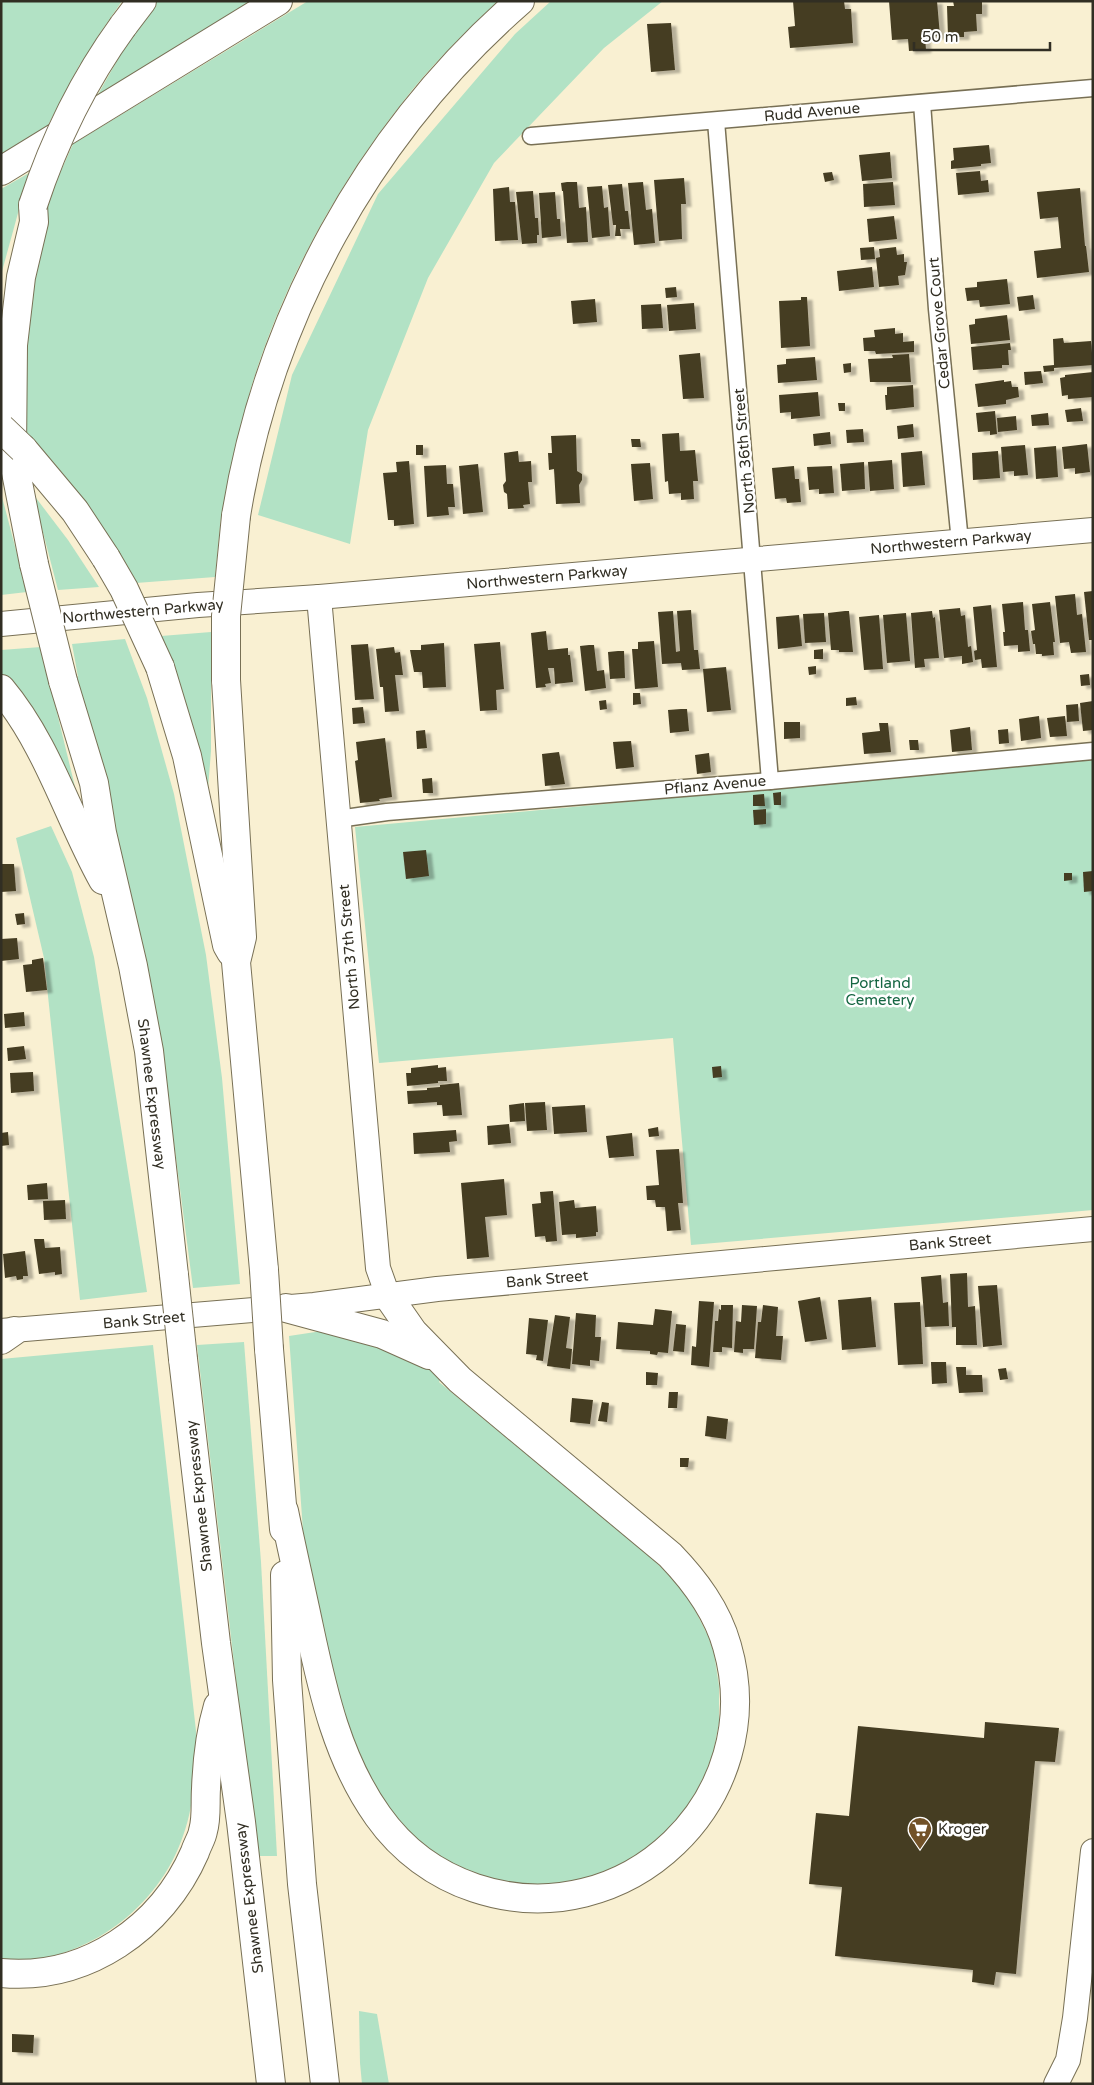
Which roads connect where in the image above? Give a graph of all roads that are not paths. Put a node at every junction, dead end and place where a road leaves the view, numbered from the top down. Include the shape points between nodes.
1 (142, 1) edge
2 (260, 1) edge
3 (278, 1) edge
4 (520, 1) edge
5 (1093, 88) edge
6 (922, 103) junction
7 (716, 120) junction
8 (531, 136) dead end
9 (1, 159) edge
10 (1, 172) edge
11 (1, 428) edge
12 (1093, 530) edge
13 (960, 542) junction
14 (753, 559) junction
15 (319, 597) junction
16 (1, 624) edge
17 (1, 690) edge
18 (1093, 751) edge
19 (770, 781) junction
20 (338, 819) junction
21 (120, 910) junction
22 (236, 962) junction
23 (1093, 1229) edge
24 (388, 1296) junction
25 (286, 1308) junction
26 (5, 1334) edge
27 (442, 1362) junction
28 (284, 1512) junction
29 (222, 1692) junction
30 (1093, 1851) edge
31 (1, 1973) edge
32 (272, 2084) edge
33 (324, 2084) edge
34 (1056, 2084) edge

1 - 21 highway, Shawnee Expressway, bridge via 96,64 69,114 43,176 33,205 34,222 21,277 13,345 12,452 34,564 63,681 94,783
2 - 9 highway
3 - 10 highway
4 - 22 highway, bridge via 460,59 376,162 329,240 296,307 252,433 236,516 226,601 226,680 242,937
5 - 6 street, Rudd Avenue
6 - 7 street, Rudd Avenue
6 - 13 street, Cedar Grove Court
7 - 8 street, Rudd Avenue
7 - 14 street, North 36th Street
11 - 22 highway, bridge via 75,511 124,589 160,667 187,756 227,945
12 - 13 street, Northwestern Parkway
13 - 14 street, Northwestern Parkway
14 - 15 street, Northwestern Parkway
14 - 19 street, North 36th Street
15 - 16 street, Northwestern Parkway
15 - 20 street, North 37th Street
17 - 21 highway via 12,702 44,756 86,850
18 - 19 street, Pflanz Avenue
19 - 20 street, Pflanz Avenue via 387,812
20 - 24 street, North 37th Street via 378,1268
21 - 29 highway, Shawnee Expressway, bridge via 149,1052
22 - 28 highway, bridge
23 - 24 street, Bank Street
24 - 25 street, Bank Street
24 - 27 highway via 413,1332
25 - 26 street, Bank Street
25 - 27 highway via 382,1334
27 - 28 highway via 670,1555 697,1585 720,1625 734,1681 734,1723 729,1747 709,1799 686,1832 669,1849 650,1864 608,1886 561,1898 536,1899 488,1893 465,1885 445,1876 408,1850 378,1817 340,1745 322,1690
28 - 33 highway via 287,1680 302,1884
29 - 31 highway via 210,1734 204,1830 185,1875 171,1896 139,1929 100,1954 56,1969
29 - 32 highway, Shawnee Expressway
30 - 34 street via 1075,2018 1068,2060

